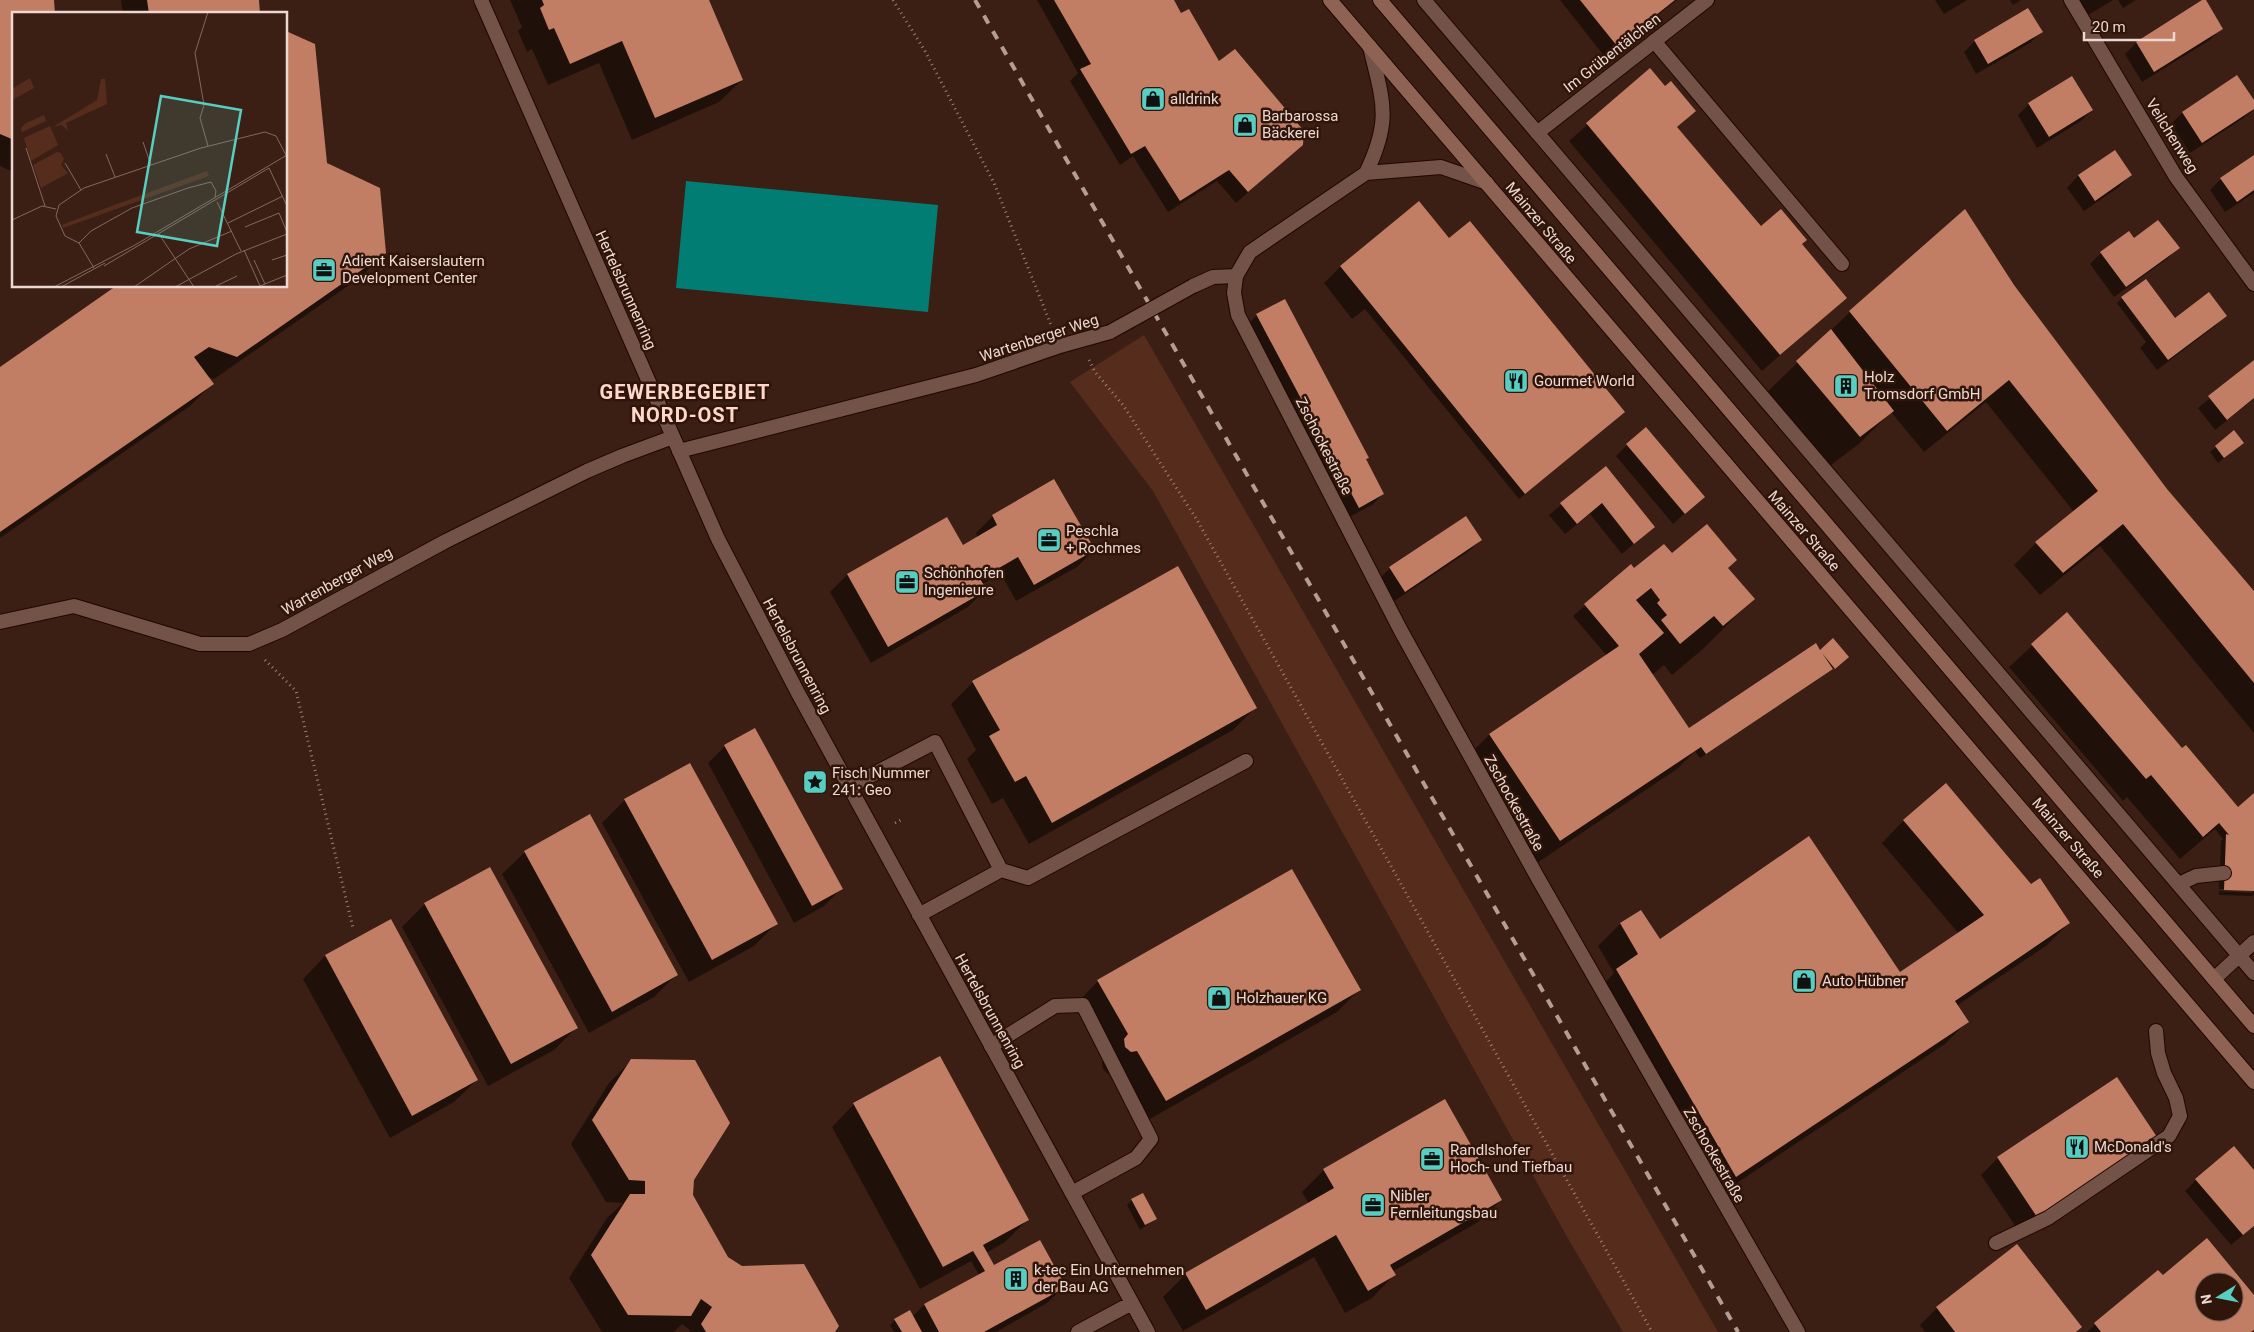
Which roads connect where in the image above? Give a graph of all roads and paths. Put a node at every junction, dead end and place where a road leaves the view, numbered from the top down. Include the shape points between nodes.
1 (481, 0) edge
2 (893, 0) edge
3 (1330, 0) edge
4 (1380, 0) edge
5 (1424, 0) edge
6 (1707, 0) edge
7 (2071, 0) edge
8 (1654, 41) junction
9 (1370, 47) junction
10 (1537, 133) junction
11 (1366, 173) junction
12 (1487, 183) junction
13 (1842, 264) dead end
14 (1236, 276) junction
15 (2254, 284) edge
16 (1080, 341) junction
17 (1060, 346) junction
18 (673, 437) junction
19 (679, 451) junction
20 (0, 622) edge
21 (249, 644) junction
22 (1246, 762) dead end
23 (849, 787) junction
24 (902, 819) dead end
25 (895, 823) dead end
26 (1001, 870) junction
27 (2224, 873) dead end
28 (2179, 884) junction
29 (919, 915) junction
30 (353, 928) dead end
31 (2254, 942) edge
32 (2240, 955) junction
33 (2254, 973) edge
34 (2214, 979) junction
35 (2254, 1026) edge
36 (2156, 1031) dead end
37 (991, 1046) junction
38 (2254, 1082) edge
39 (1072, 1194) junction
40 (1996, 1243) dead end
41 (1132, 1303) junction
42 (1078, 1332) edge
43 (1148, 1332) edge
44 (1652, 1332) edge
45 (1798, 1332) edge

1 - 18 street, Hertelsbrunnenring
2 - 17 path via 925,51 994,183
3 - 9 main road, Mainzer Straße
4 - 34 main road, Mainzer Straße
5 - 10 street
6 - 8 street, Im Grübentälchen
7 - 15 street, Veilchenweg via 2176,176
8 - 10 street, Im Grübentälchen
8 - 13 street
9 - 11 street via 1384,106 1377,150
9 - 12 main road, Mainzer Straße
10 - 28 street
11 - 12 street via 1441,167
11 - 14 street via 1261,243 1250,252
12 - 38 main road, Mainzer Straße
14 - 16 street, Wartenberger Weg, bridge via 1213,277 1110,332
14 - 45 street, Zschockestraße via 1234,293 1238,315 1400,632
16 - 17 street, Wartenberger Weg
16 - 44 path via 1095,372 1123,405 1197,520
17 - 19 street, Wartenberger Weg via 976,375
18 - 19 street, Hertelsbrunnenring
18 - 21 street, Wartenberger Weg via 587,471 446,541 282,630
19 - 23 street, Hertelsbrunnenring via 718,539
20 - 21 street, Wartenberger Weg via 74,606 200,644
21 - 30 path via 296,691
22 - 26 street via 1028,878
23 - 26 street via 935,742
23 - 29 street, Hertelsbrunnenring
24 - 25 path
26 - 29 street
27 - 28 street via 2196,876
28 - 32 street
29 - 37 street, Hertelsbrunnenring
31 - 32 street
32 - 33 street
32 - 34 street
34 - 35 main road, Mainzer Straße
36 - 40 street via 2158,1052 2180,1116 2169,1136 2048,1218
37 - 39 street, Hertelsbrunnenring
37 - 39 street via 1055,1006 1083,1005 1151,1139 1136,1158
39 - 41 street, Hertelsbrunnenring
41 - 42 street
41 - 43 street, Hertelsbrunnenring

